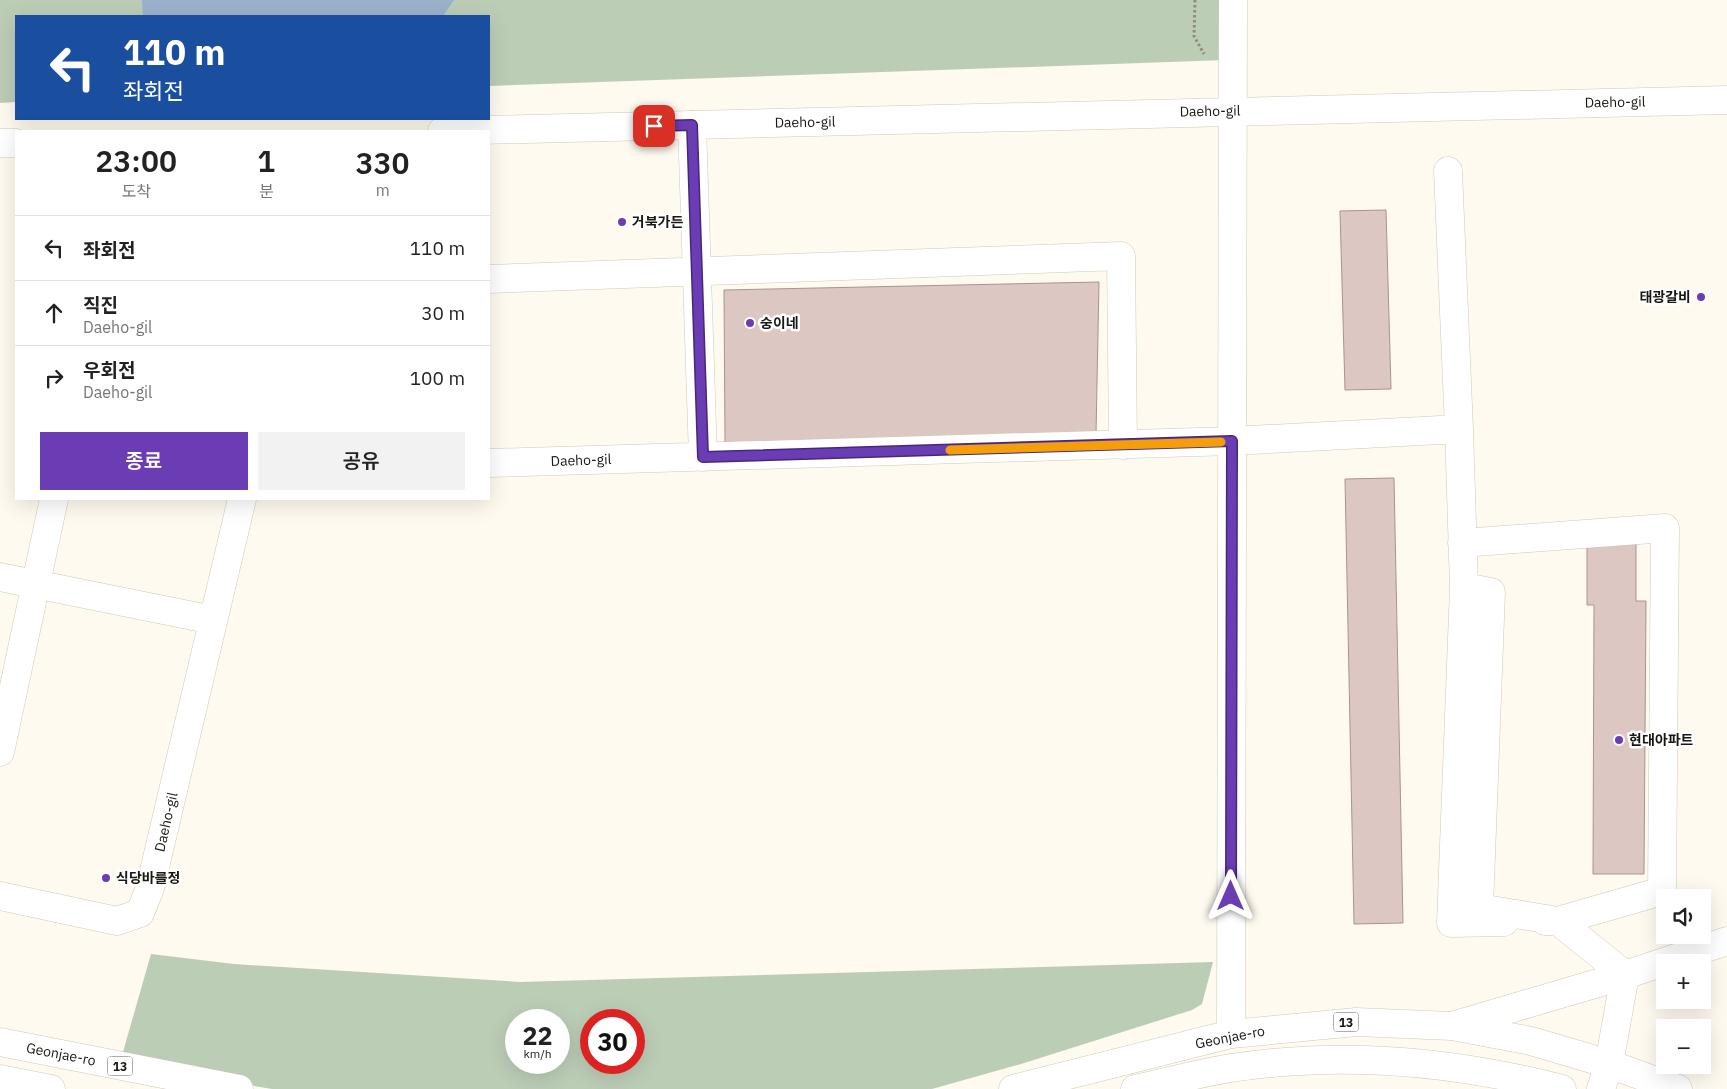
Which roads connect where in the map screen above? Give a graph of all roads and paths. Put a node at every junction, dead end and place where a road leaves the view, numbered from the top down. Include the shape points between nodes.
1 (1233, 0) edge
2 (1727, 100) edge
3 (1233, 111) junction
4 (692, 125) junction
5 (484, 130) edge
6 (15, 142) edge
7 (0, 143) edge
8 (1448, 170) dead end
9 (697, 272) junction
10 (490, 279) edge
11 (1459, 429) junction
12 (1232, 441) junction
13 (1123, 445) junction
14 (703, 457) junction
15 (490, 463) edge
16 (54, 500) edge
17 (242, 500) edge
18 (1462, 543) junction
19 (0, 577) edge
20 (35, 586) junction
21 (212, 620) junction
22 (0, 752) edge
23 (0, 896) edge
24 (1558, 921) junction
25 (1727, 941) edge
26 (1625, 975) junction
27 (1452, 1026) junction
28 (1231, 1034) junction
29 (0, 1042) edge
30 (1605, 1077) edge
31 (0, 1079) edge
32 (51, 1089) edge
33 (239, 1089) edge
34 (1013, 1089) edge
35 (1135, 1089) edge
36 (1562, 1089) edge
37 (1678, 1089) edge

1 - 3 street
2 - 3 street, Daeho-gil
3 - 4 street, Daeho-gil
3 - 12 street
4 - 5 street, Daeho-gil
4 - 9 street
6 - 7 street
8 - 11 street
9 - 10 street
9 - 13 street via 1121,256
9 - 14 street
11 - 12 street, Daeho-gil
11 - 18 street
12 - 13 street, Daeho-gil
12 - 28 street
13 - 14 street, Daeho-gil
14 - 15 street, Daeho-gil
16 - 20 street
17 - 21 street, Daeho-gil
18 - 24 street via 1464,587 1491,592 1479,908
18 - 24 street via 1665,528 1662,891
19 - 20 street
20 - 21 street
20 - 22 street
21 - 23 street, Daeho-gil via 150,888 140,913 117,920
24 - 26 street
25 - 26 street, Geonjae-ro
26 - 27 street, Geonjae-ro
26 - 30 street
27 - 28 street, Geonjae-ro / 13 via 1356,1022
27 - 30 street, Geonjae-ro / 13 via 1531,1041
28 - 34 street, Geonjae-ro / 13
29 - 33 street, Geonjae-ro / 13
30 - 37 street, Geonjae-ro / 13
31 - 32 street
35 - 36 street via 1231,1068 1333,1058 1454,1066

